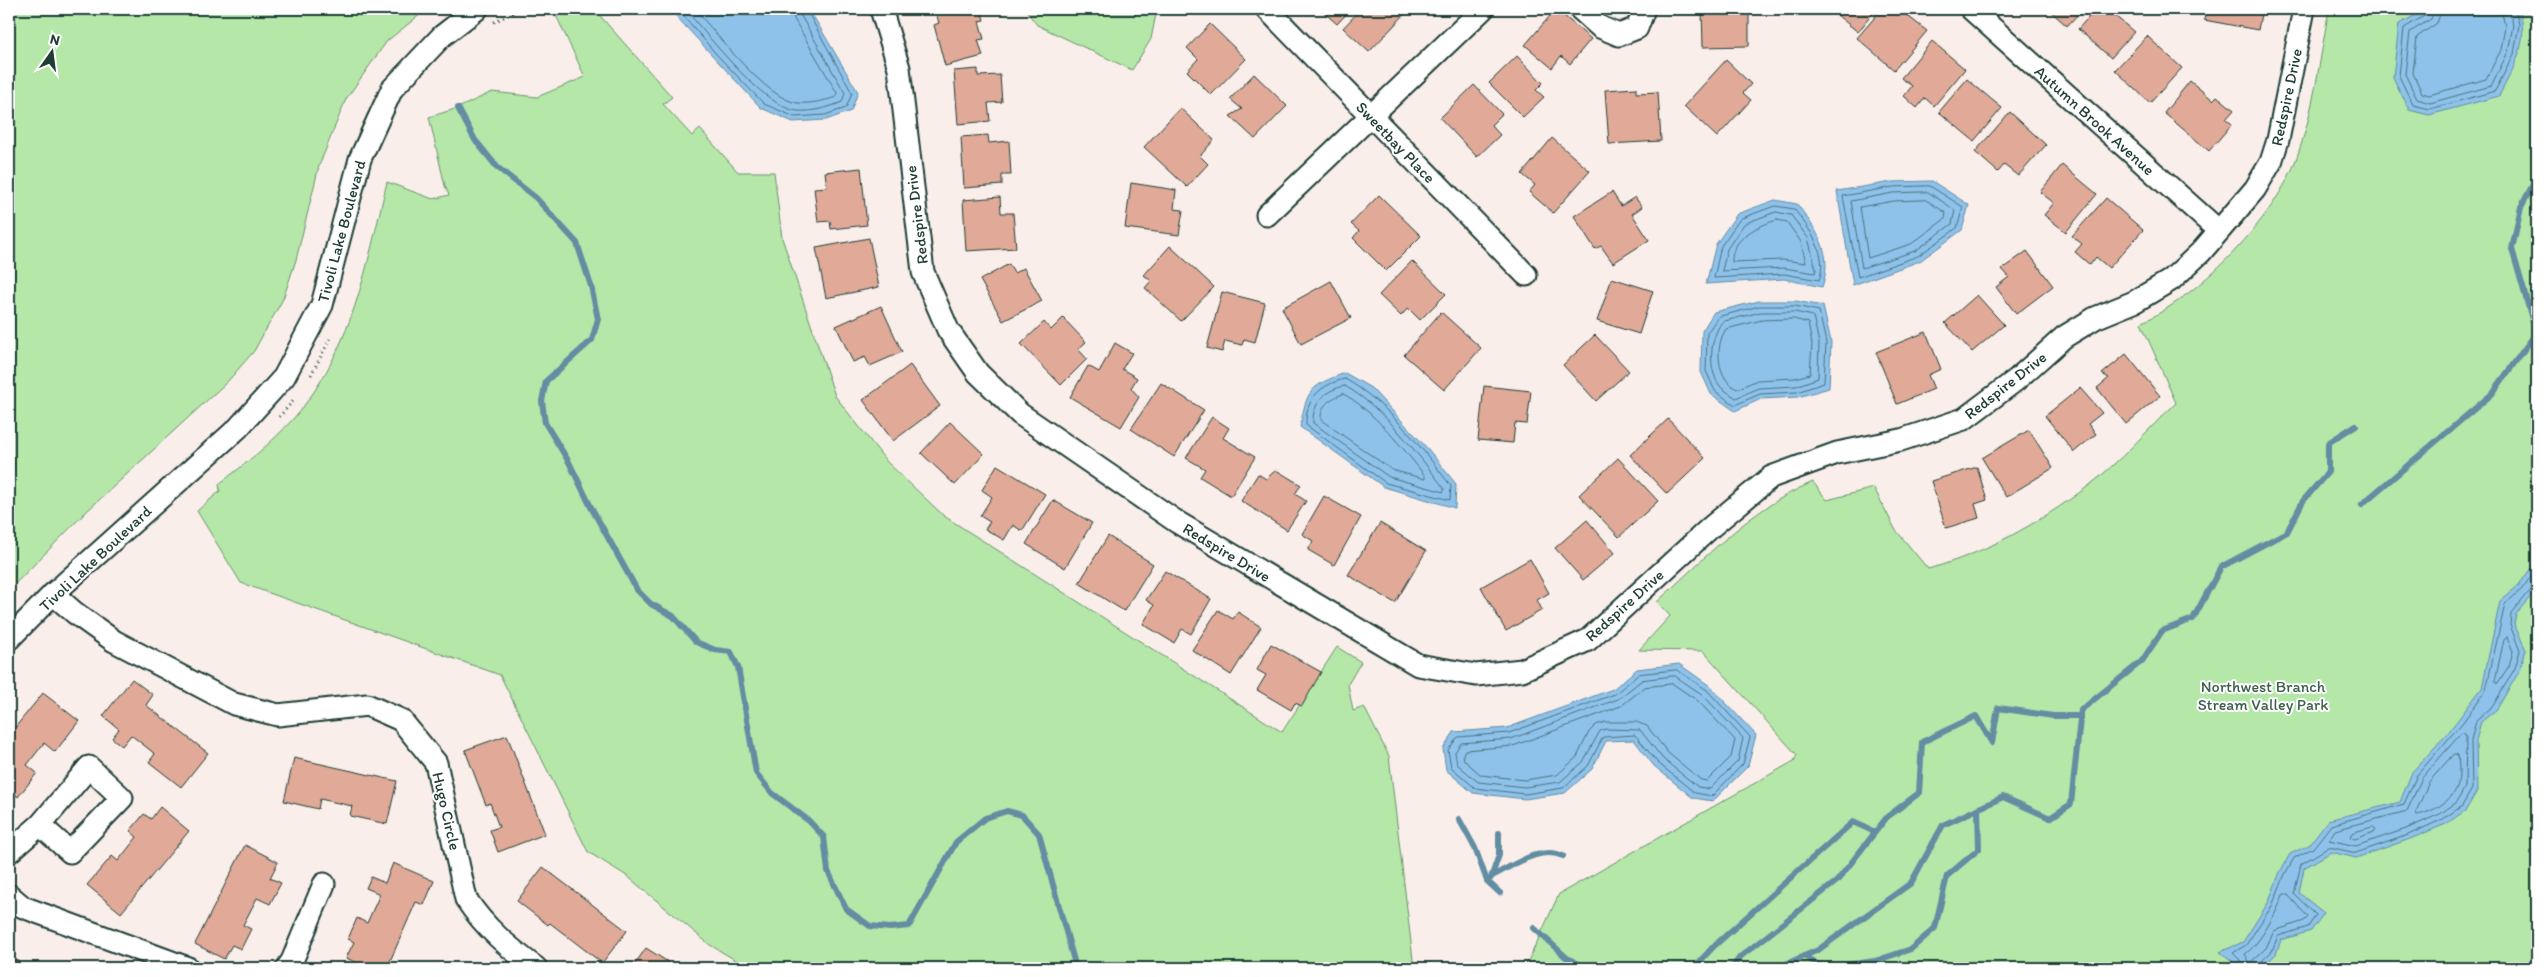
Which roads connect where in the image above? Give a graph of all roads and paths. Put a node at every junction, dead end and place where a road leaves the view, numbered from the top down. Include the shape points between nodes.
1 (477, 9) edge
2 (881, 9) edge
3 (1266, 9) edge
4 (1580, 9) edge
5 (1644, 9) edge
6 (1971, 9) edge
7 (2304, 9) edge
8 (1472, 12) edge
9 (1372, 117) junction
10 (1266, 215) dead end
11 (2219, 231) junction
12 (1526, 275) dead end
13 (53, 594) junction
14 (9, 639) edge
15 (40, 825) dead end
16 (9, 852) edge
17 (324, 884) dead end
18 (9, 895) edge
19 (188, 968) edge
20 (286, 968) edge
21 (536, 968) edge

1 - 13 street, Tivoli Lake Boulevard via 442,36 392,89 360,158 322,305 284,377 238,428
2 - 11 street, Redspire Drive via 898,68 922,272 948,330 978,373 1020,414 1177,522 1418,665 1476,676 1522,670 1588,640 1711,527 1771,477 1837,453 1901,440 1964,419 2016,380 2064,337 2171,280
3 - 9 street, Sweetbay Place
4 - 5 street via 1600,28 1619,35 1637,28
6 - 11 street, Autumn Brook Avenue
7 - 11 street, Redspire Drive via 2271,162 2255,189
8 - 9 street
9 - 10 street
9 - 12 street, Sweetbay Place
13 - 14 street, Tivoli Lake Boulevard
13 - 21 street, Hugo Circle via 114,641 234,704 278,715 367,705 402,720 436,763 466,899 478,918 499,940
15 - 16 street
17 - 20 street via 292,961
18 - 19 street via 23,907

